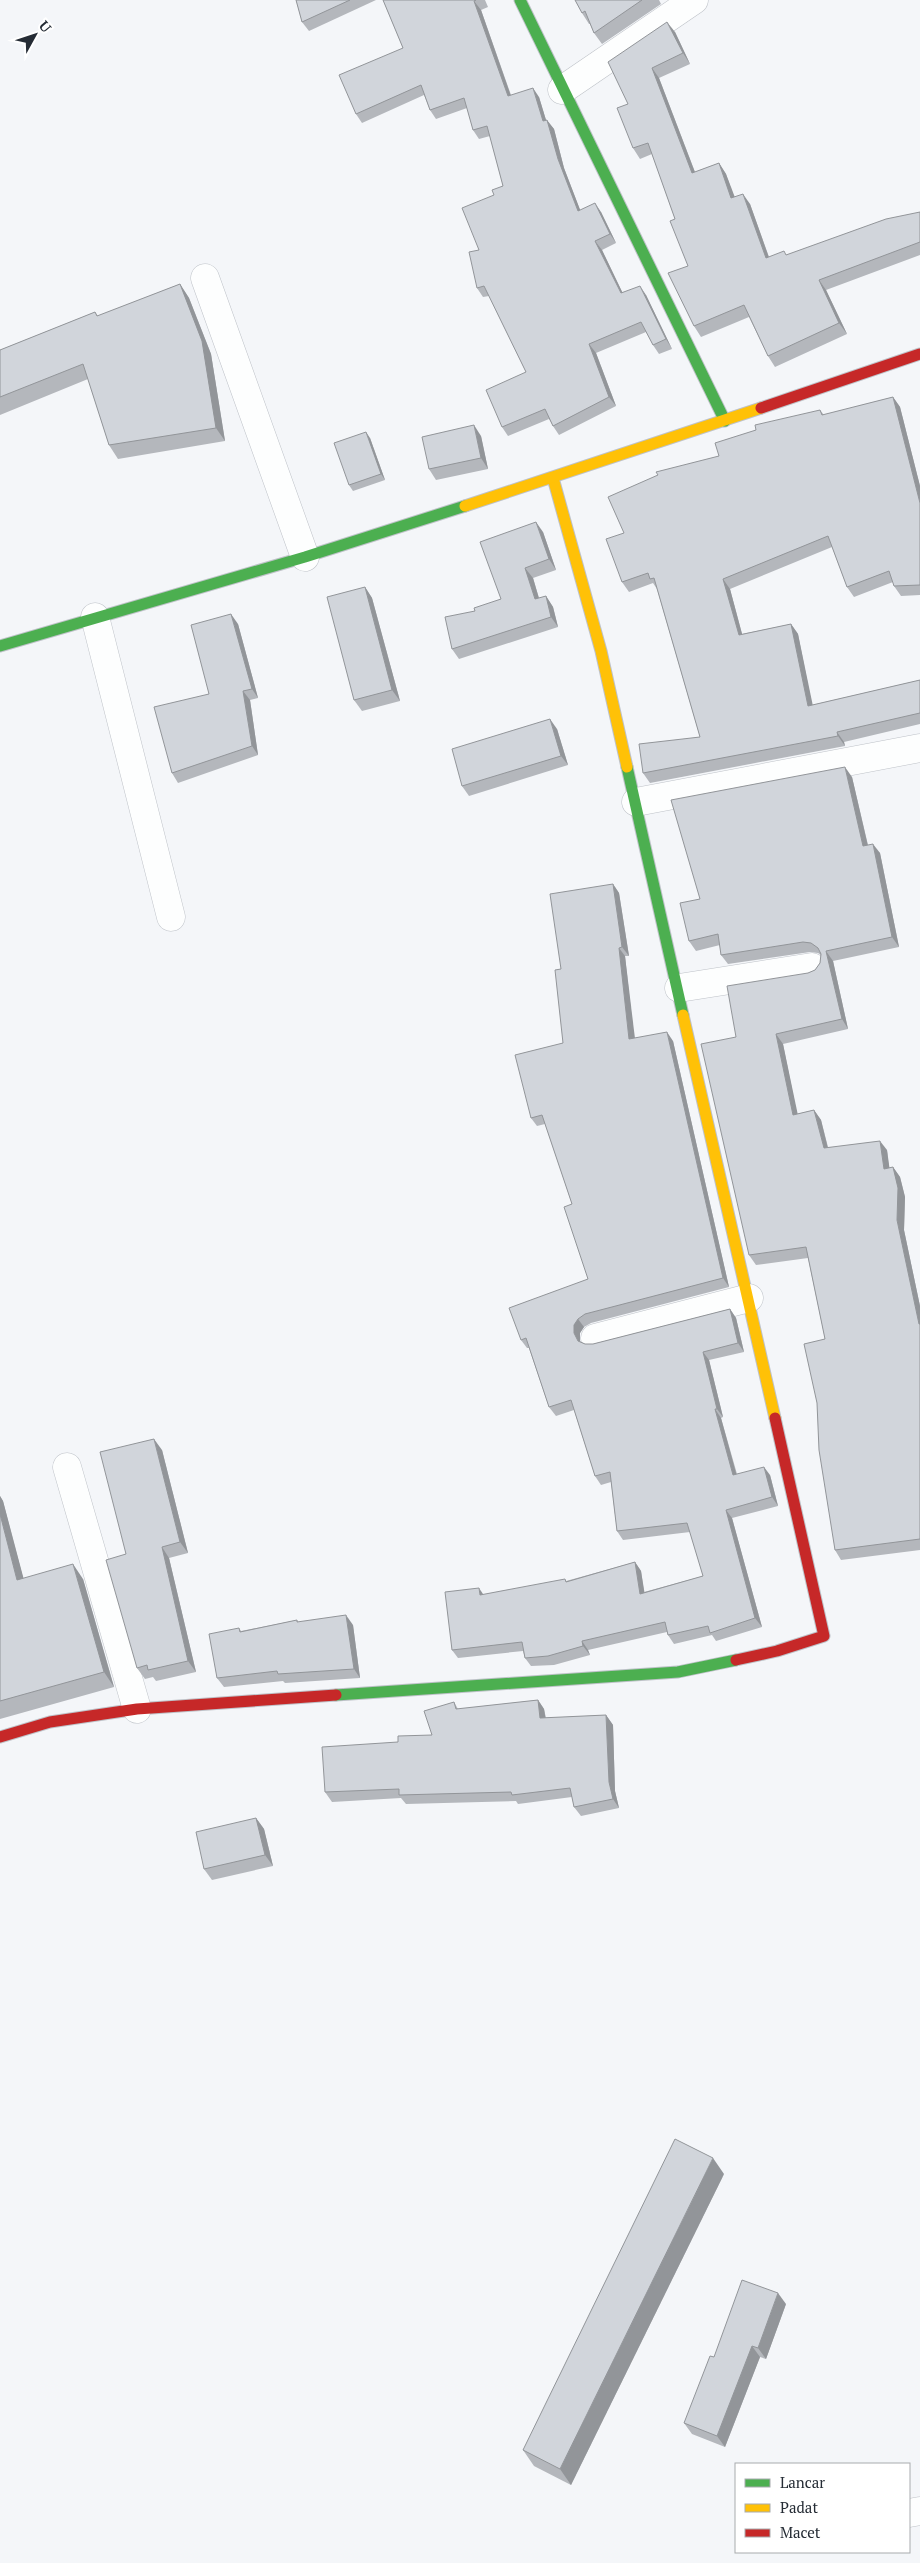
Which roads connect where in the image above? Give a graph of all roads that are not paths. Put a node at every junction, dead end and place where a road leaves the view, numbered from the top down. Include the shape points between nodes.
1 (520, 0) edge
2 (694, 0) edge
3 (562, 90) junction
4 (206, 278) dead end
5 (920, 354) edge
6 (725, 422) junction
7 (553, 478) junction
8 (305, 557) junction
9 (95, 617) junction
10 (0, 646) edge
11 (920, 748) edge
12 (636, 802) junction
13 (171, 916) dead end
14 (812, 967) dead end
15 (679, 988) junction
16 (749, 1298) junction
17 (595, 1338) dead end
18 (67, 1467) dead end
19 (137, 1709) junction
20 (0, 1737) edge

1 - 3 street
2 - 3 street
3 - 6 street via 635,233
4 - 8 street
5 - 6 street
6 - 7 street
7 - 8 street
7 - 12 street via 601,651
8 - 9 street
9 - 10 street
9 - 13 street
11 - 12 street
12 - 15 street
14 - 15 street
15 - 16 street
16 - 17 street
16 - 19 street via 824,1636 777,1651 678,1672
18 - 19 street
19 - 20 street via 50,1722

